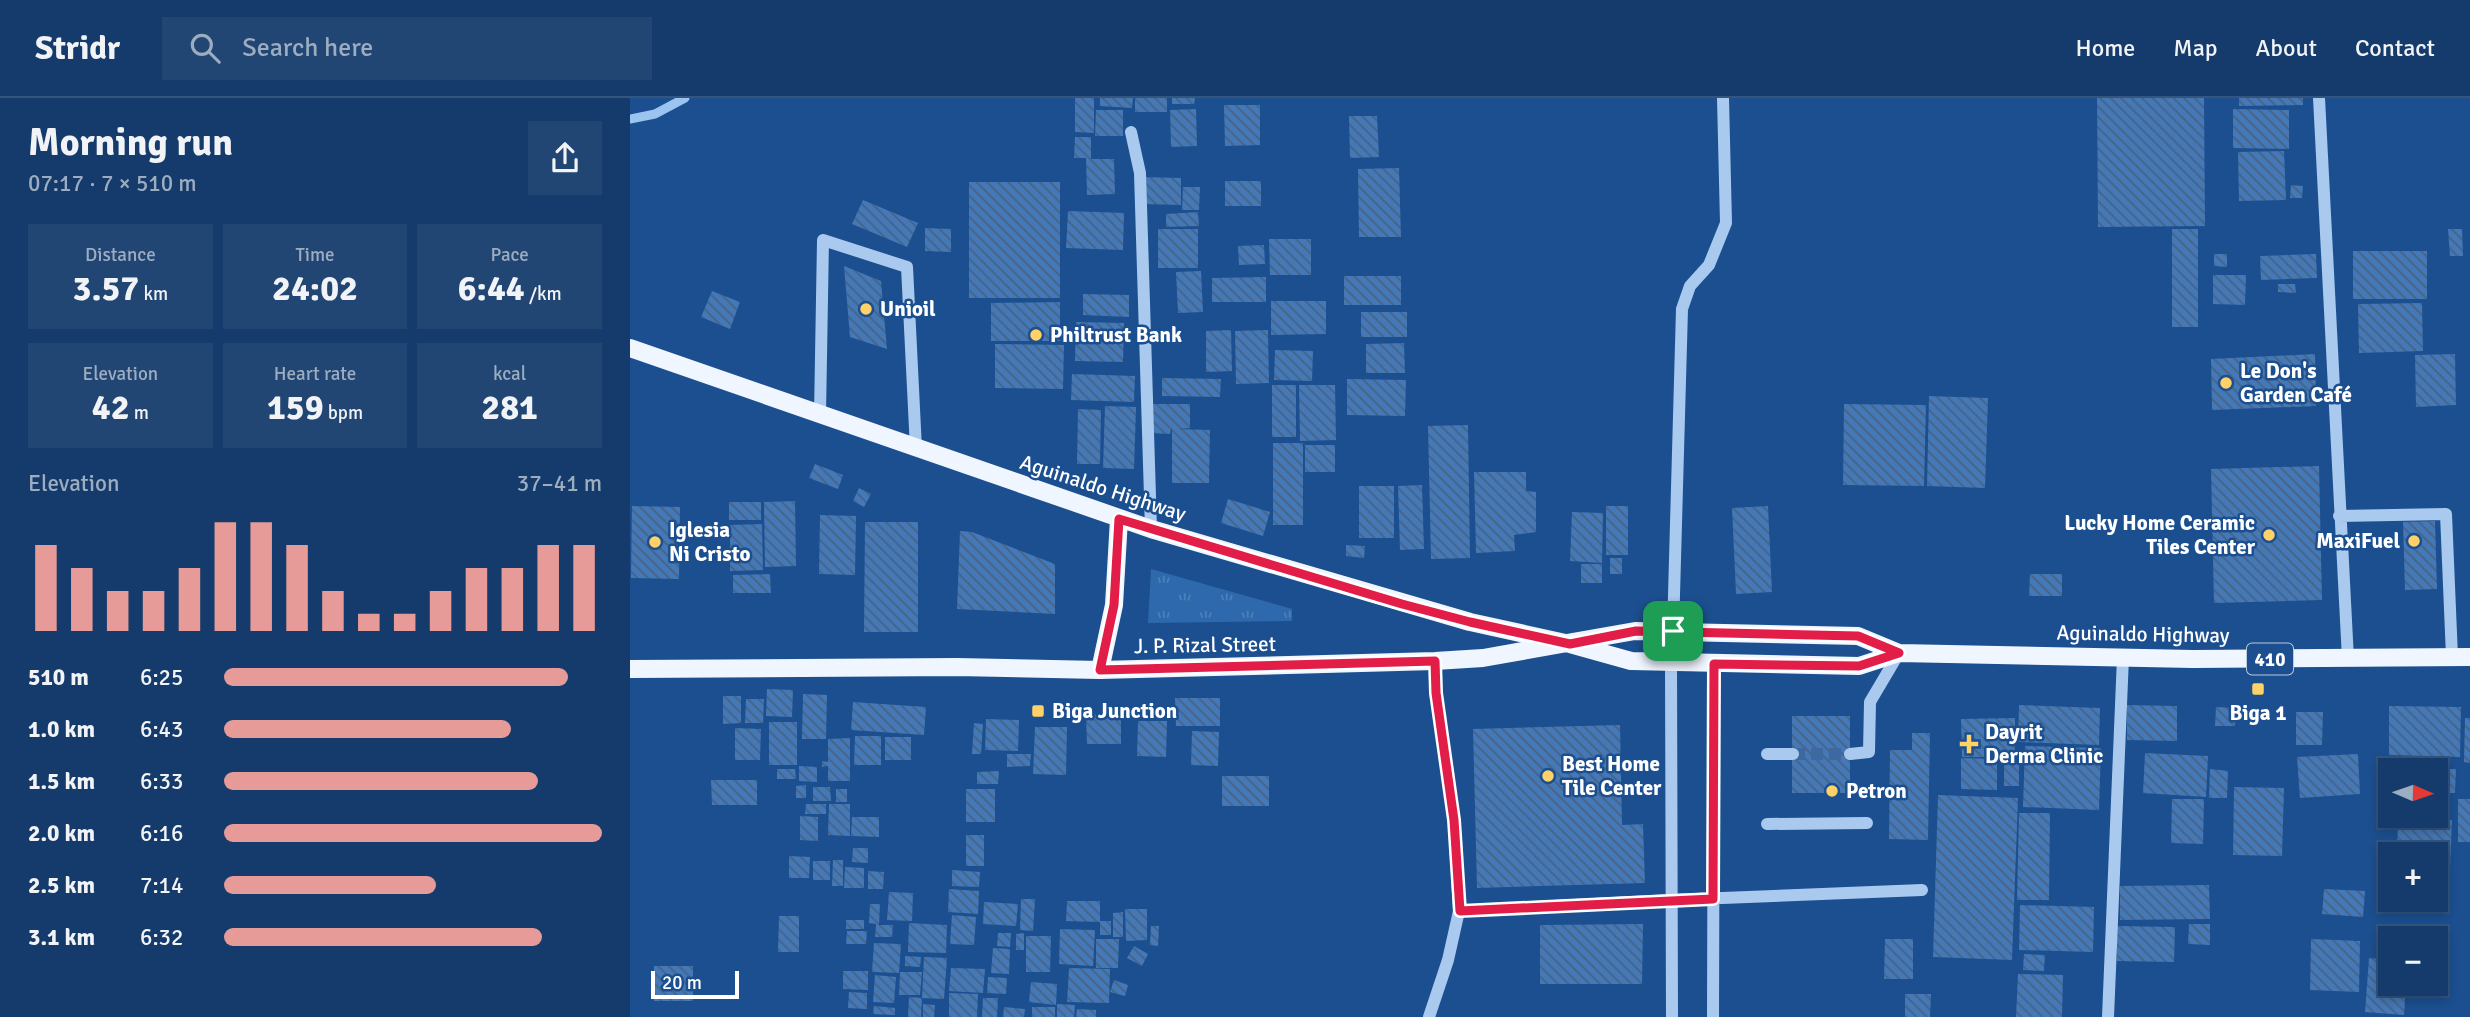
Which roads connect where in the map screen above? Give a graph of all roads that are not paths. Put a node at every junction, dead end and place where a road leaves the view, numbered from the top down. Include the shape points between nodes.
1 (1723, 98) edge
2 (2319, 98) edge
3 (1131, 132) dead end
4 (630, 348) edge
5 (820, 415) junction
6 (916, 449) junction
7 (2339, 516) junction
8 (1119, 519) junction
9 (1151, 529) junction
10 (1673, 631) junction
11 (1570, 644) junction
12 (1899, 653) junction
13 (2123, 657) junction
14 (2461, 657) edge
15 (2348, 659) junction
16 (1435, 661) junction
17 (1671, 662) junction
18 (1714, 664) junction
19 (630, 669) edge
20 (1100, 670) junction
21 (1767, 754) dead end
22 (1793, 754) tunnel mouth
23 (1850, 754) tunnel mouth
24 (1867, 822) dead end
25 (1767, 824) dead end
26 (1922, 890) dead end
27 (1713, 899) junction
28 (1671, 900) junction
29 (1460, 911) junction
30 (1432, 1014) edge
31 (1672, 1017) edge
32 (1713, 1017) edge
33 (2108, 1017) edge

1 - 10 street via 1726,223 1709,265 1690,286 1682,309
2 - 7 street
3 - 9 street via 1140,173
4 - 5 main road, Aguinaldo Highway
5 - 6 main road, Aguinaldo Highway
5 - 6 street via 822,240 907,267
6 - 8 main road, Aguinaldo Highway
7 - 14 street via 2446,514
7 - 15 street
8 - 9 main road, Aguinaldo Highway
8 - 20 main road via 1114,605
9 - 11 main road, Aguinaldo Highway via 1402,604
10 - 11 main road, Aguinaldo Highway / 410 via 1636,631
10 - 12 main road, Aguinaldo Highway / 410 via 1858,636
11 - 16 main road, J. P. Rizal Street / 410
11 - 17 main road, Aguinaldo Highway / 410 via 1631,661
12 - 13 main road, Aguinaldo Highway / 410
12 - 18 main road, Aguinaldo Highway / 410 via 1859,666
12 - 23 street via 1870,702 1869,752
13 - 15 main road, Aguinaldo Highway / 410
13 - 33 street
14 - 15 main road, Aguinaldo Highway / 410
16 - 20 main road, J. P. Rizal Street / 410
16 - 29 street
17 - 18 main road, Aguinaldo Highway / 410
17 - 28 street
18 - 27 street
19 - 20 main road, J. P. Rizal Street / 410
21 - 22 street
24 - 25 street
26 - 27 street
27 - 28 street
27 - 32 street
28 - 29 street
28 - 31 street
29 - 30 street

